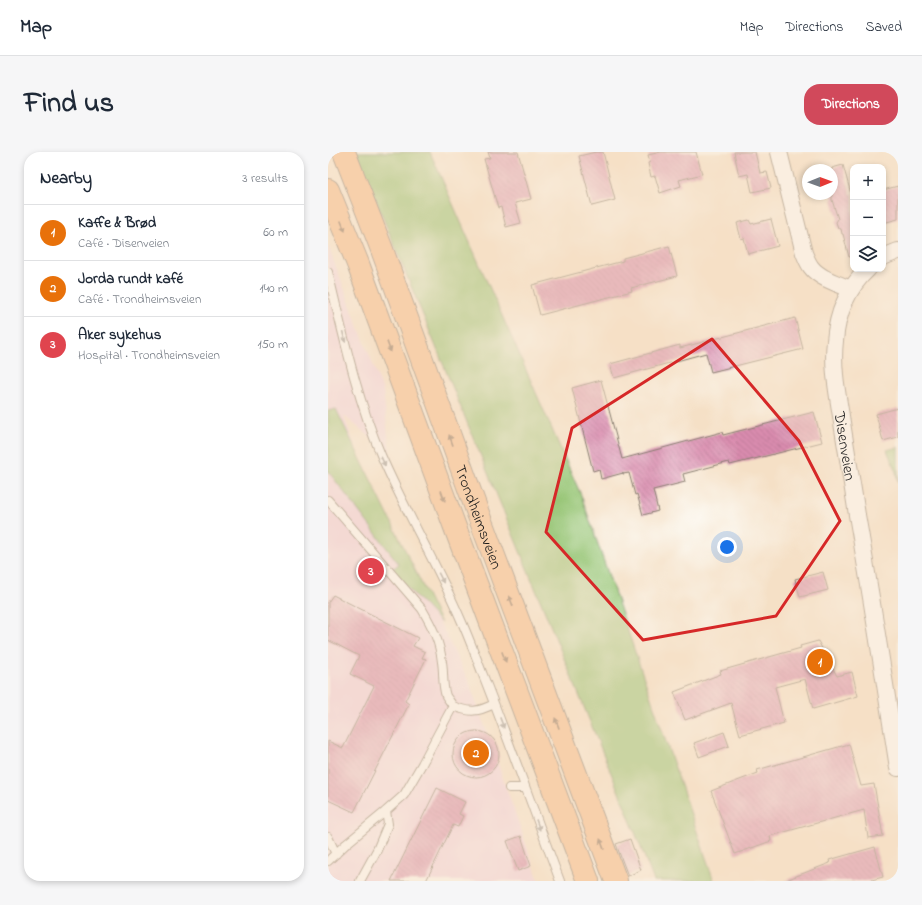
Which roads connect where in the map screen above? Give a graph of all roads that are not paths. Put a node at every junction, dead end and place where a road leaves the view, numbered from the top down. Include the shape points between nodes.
1 (344, 152) edge
2 (779, 152) edge
3 (328, 190) edge
4 (898, 251) edge
5 (886, 256) edge
6 (328, 272) edge
7 (865, 272) edge
8 (850, 289) junction
9 (328, 500) edge
10 (494, 704) junction
11 (453, 706) junction
12 (898, 768) edge
13 (509, 788) dead end
14 (525, 788) junction
15 (386, 810) junction
16 (328, 837) edge
17 (336, 854) junction
18 (328, 861) edge
19 (360, 881) edge
20 (560, 881) edge
21 (588, 881) edge
22 (616, 881) edge

22 -> 1 highway, Trondheimsveien
2 - 8 street via 804,253 811,267 821,276
3 -> 21 highway, Trondheimsveien via 358,264
4 - 5 street
6 -> 10 lane via 353,374 370,428 392,481 462,622
7 - 8 street, Disenveien
8 - 12 street, Disenveien via 837,326 834,370
9 - 11 lane via 422,609 439,645 446,696
10 - 11 lane via 472,712
10 -> 14 lane
11 - 15 lane via 404,794
13 - 14 lane
14 -> 20 lane
15 - 17 lane
15 - 19 lane via 388,824
16 - 17 lane
17 - 18 lane

